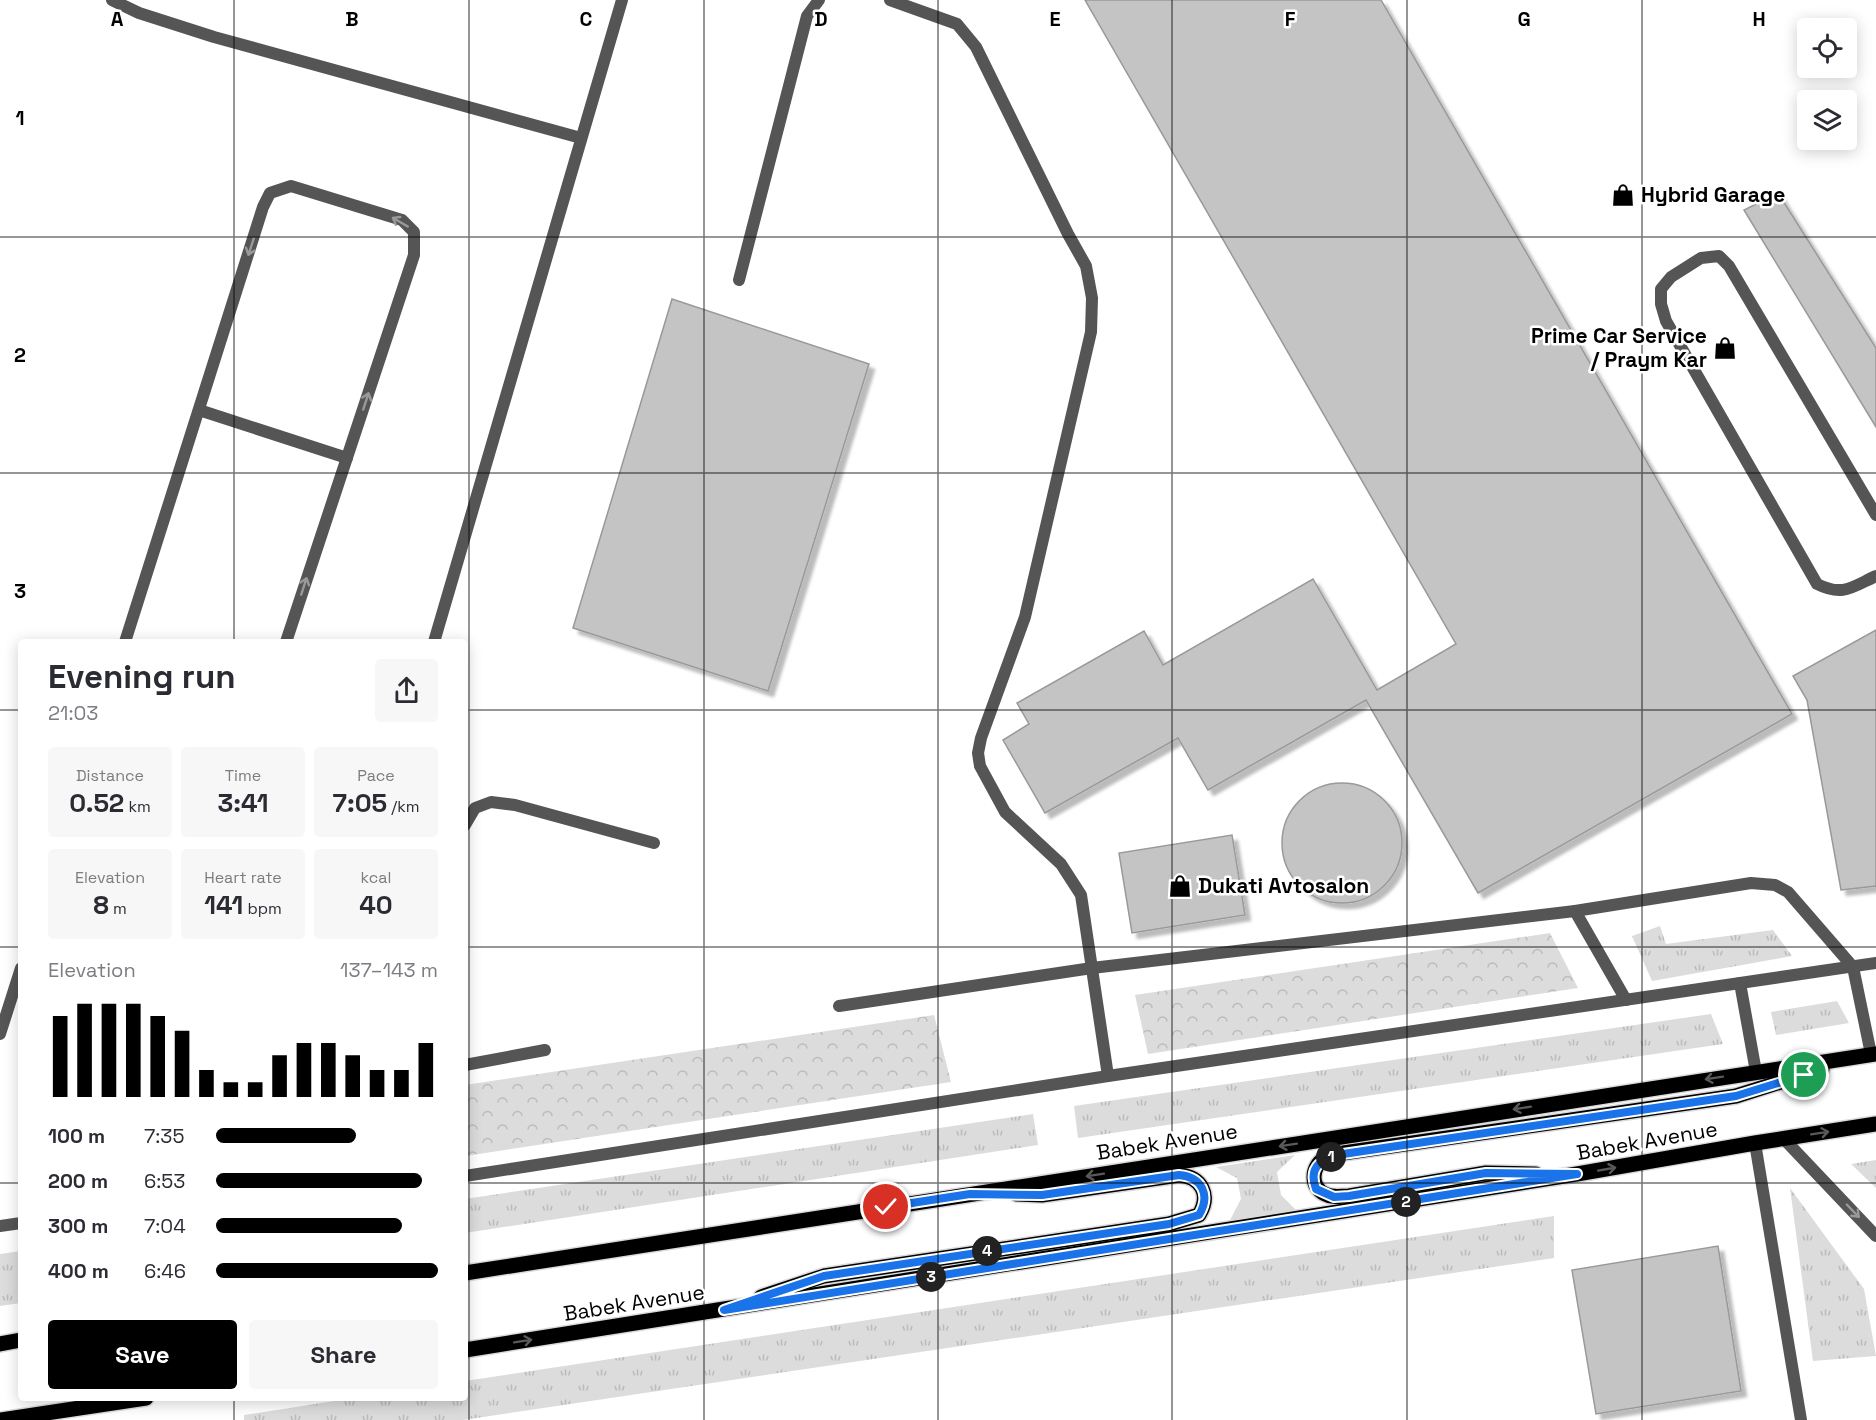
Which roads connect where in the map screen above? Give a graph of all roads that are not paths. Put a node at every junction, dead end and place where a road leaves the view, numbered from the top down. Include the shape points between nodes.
1 (112, 0) edge
2 (622, 0) edge
3 (819, 0) edge
4 (890, 0) edge
5 (580, 138) junction
6 (739, 280) dead end
7 (199, 410) junction
8 (347, 458) junction
9 (1876, 515) edge
10 (1876, 576) edge
11 (126, 639) edge
12 (287, 639) edge
13 (435, 639) edge
14 (468, 820) edge
15 (654, 843) dead end
16 (1575, 911) junction
17 (1876, 963) edge
18 (1853, 967) junction
19 (1092, 968) junction
20 (18, 977) edge
21 (1740, 983) junction
22 (1626, 1000) junction
23 (839, 1006) dead end
24 (0, 1034) edge
25 (545, 1050) dead end
26 (1874, 1054) edge
27 (468, 1064) edge
28 (1756, 1072) junction
29 (1108, 1076) junction
30 (1876, 1124) edge
31 (1784, 1138) junction
32 (1755, 1143) junction
33 (1577, 1174) junction
34 (468, 1176) edge
35 (970, 1194) junction
36 (18, 1223) edge
37 (0, 1226) edge
38 (1876, 1236) edge
39 (468, 1273) edge
40 (724, 1310) junction
41 (18, 1341) edge
42 (0, 1344) edge
43 (468, 1350) edge
44 (126, 1401) edge
45 (0, 1420) edge
46 (1801, 1420) edge

1 - 5 lane via 139,13 214,37
2 - 5 lane
3 - 6 lane via 807,16
4 - 19 lane via 957,24 976,47 1086,266 1092,298 1091,332 1025,617 978,753 1005,812 1061,864 1081,895
5 - 13 lane
7 - 8 lane
8 -> 7 lane via 414,255 414,232 402,220 291,186 270,193
7 - 11 lane
12 -> 8 lane
9 - 10 lane via 1729,266 1719,256 1701,258 1671,277 1661,289 1666,321 1817,584 1833,591
14 - 15 lane via 475,808 491,802
16 - 18 lane via 1751,883 1775,885 1788,892
16 - 19 lane
16 - 22 lane
17 - 18 lane
18 - 21 lane
18 - 26 lane
19 - 23 lane
19 - 29 lane
20 - 24 lane
21 - 22 lane
21 - 28 lane
22 - 29 lane
25 - 27 lane
26 - 28 main road, Babek Avenue
26 - 33 main road via 1736,1096 1324,1158 1316,1167 1314,1183 1316,1189 1334,1197 1486,1173
28 -> 35 main road, Babek Avenue
29 - 34 lane
31 -> 30 main road, Babek Avenue
31 - 32 main road, Babek Avenue
31 -> 38 lane
33 -> 32 main road, Babek Avenue
32 - 46 lane
33 - 40 main road, Babek Avenue
35 - 39 main road, Babek Avenue
35 - 40 main road via 1042,1195 1179,1175 1199,1182 1205,1200 1199,1215 1169,1224 824,1276
36 - 37 lane
43 -> 40 main road, Babek Avenue
41 - 42 main road
44 - 45 main road

